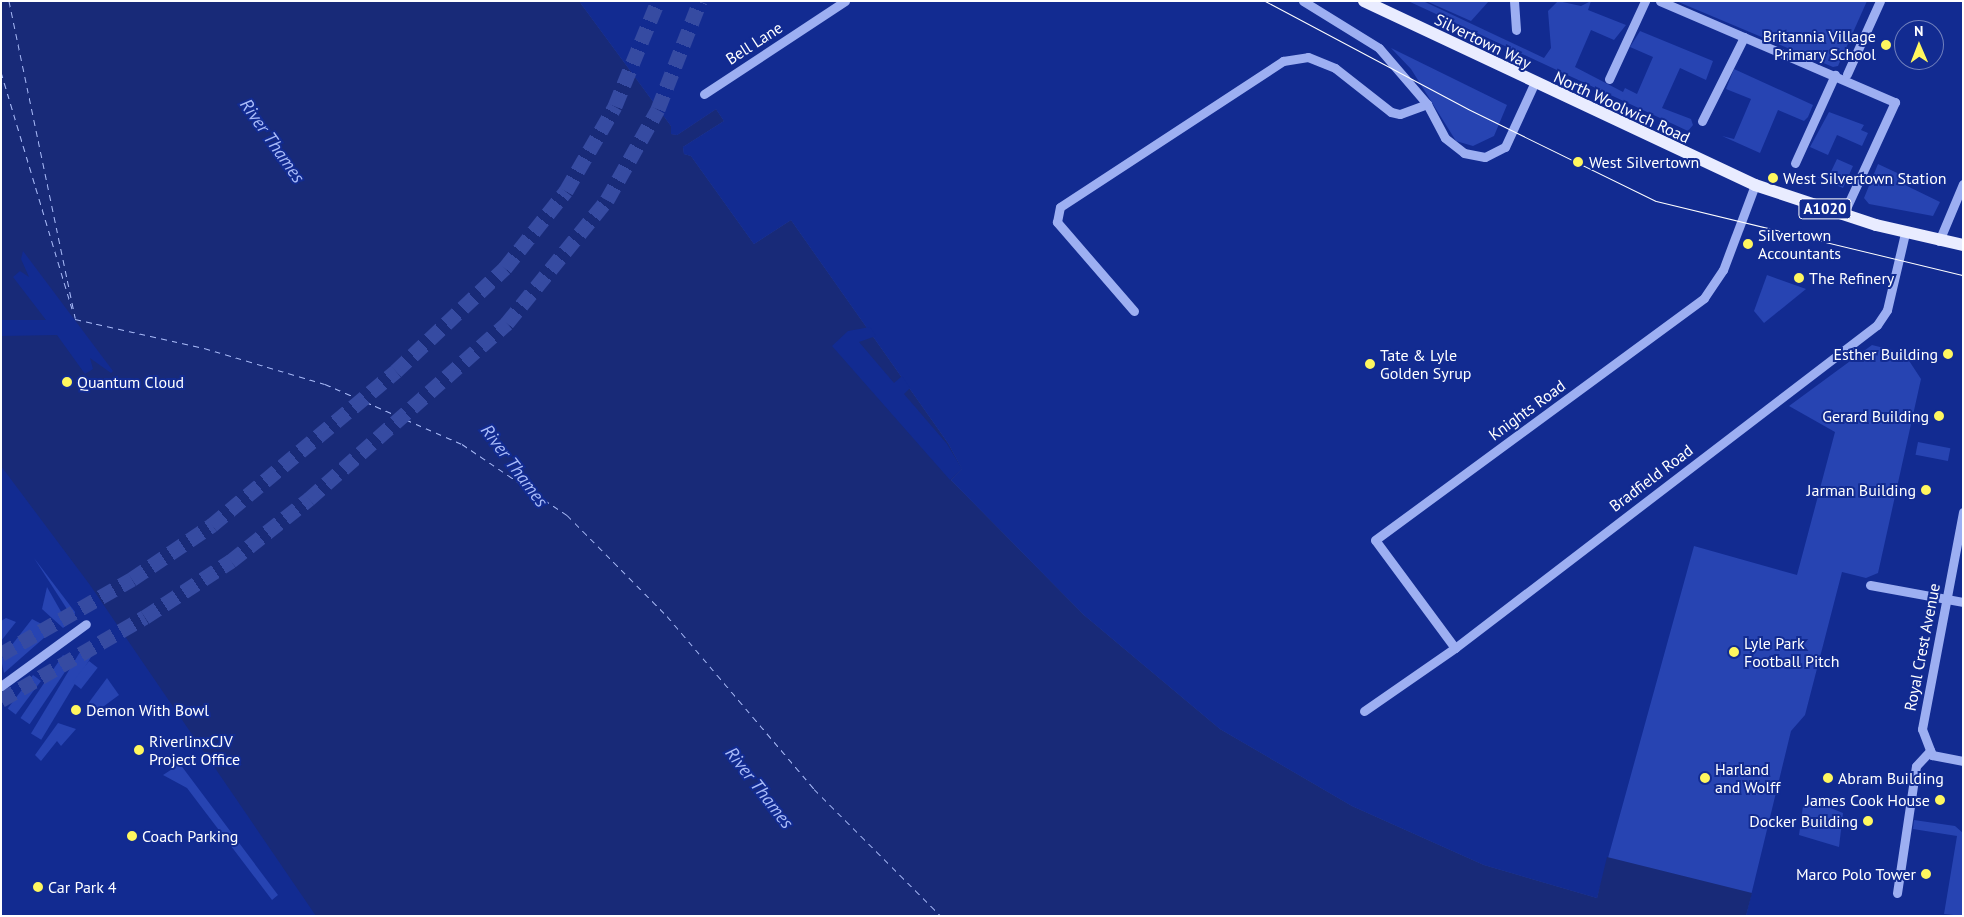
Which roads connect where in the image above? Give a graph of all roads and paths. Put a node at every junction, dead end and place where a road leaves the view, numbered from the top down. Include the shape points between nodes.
1 (845, 1) edge
2 (1303, 1) edge
3 (1364, 1) edge
4 (1514, 1) edge
5 (1645, 1) edge
6 (1660, 1) edge
7 (1880, 1) edge
8 (1516, 30) dead end
9 (1744, 37) junction
10 (1847, 74) dead end
11 (1835, 76) junction
12 (1608, 79) dead end
13 (1534, 84) junction
14 (704, 94) dead end
15 (1427, 104) junction
16 (1702, 121) dead end
17 (1795, 162) dead end
18 (1963, 184) edge
19 (1755, 185) junction
20 (1844, 215) junction
21 (1905, 233) junction
22 (1940, 241) junction
23 (1963, 245) edge
24 (1134, 311) dead end
25 (1963, 512) edge
26 (1870, 585) dead end
27 (1946, 599) junction
28 (1963, 602) edge
29 (86, 624) dead end
30 (1455, 648) junction
31 (1, 686) edge
32 (1364, 711) dead end
33 (1930, 751) junction
34 (1963, 761) edge
35 (1897, 893) dead end

1 - 14 street, Bell Lane
2 - 15 street, North Woolwich Road via 1379,48
3 - 13 main road, Silvertown Way / A1020
4 - 8 street
5 - 12 street
6 - 9 street
7 - 10 street
9 - 11 street
9 - 16 street
11 - 17 street
11 - 20 street via 1894,102
13 - 15 street, North Woolwich Road via 1510,142 1485,157 1455,149
13 - 19 main road, North Woolwich Road / A1020
15 - 24 street via 1400,114 1391,112 1335,68 1308,57 1283,62 1060,208 1057,222
18 - 22 street
19 - 20 main road, North Woolwich Road / A1020
19 - 30 street, Knights Road via 1723,270 1704,298 1374,540
20 - 21 main road, North Woolwich Road / A1020
21 - 22 main road, North Woolwich Road / A1020
21 - 30 street, Bradfield Road via 1883,320
22 - 23 main road, North Woolwich Road / A1020
25 - 27 street, Royal Crest Avenue
26 - 27 street
27 - 28 street
27 - 33 street, Royal Crest Avenue via 1922,729
29 - 31 street
30 - 32 street, Bradfield Road
33 - 34 street
33 - 35 street via 1916,766

